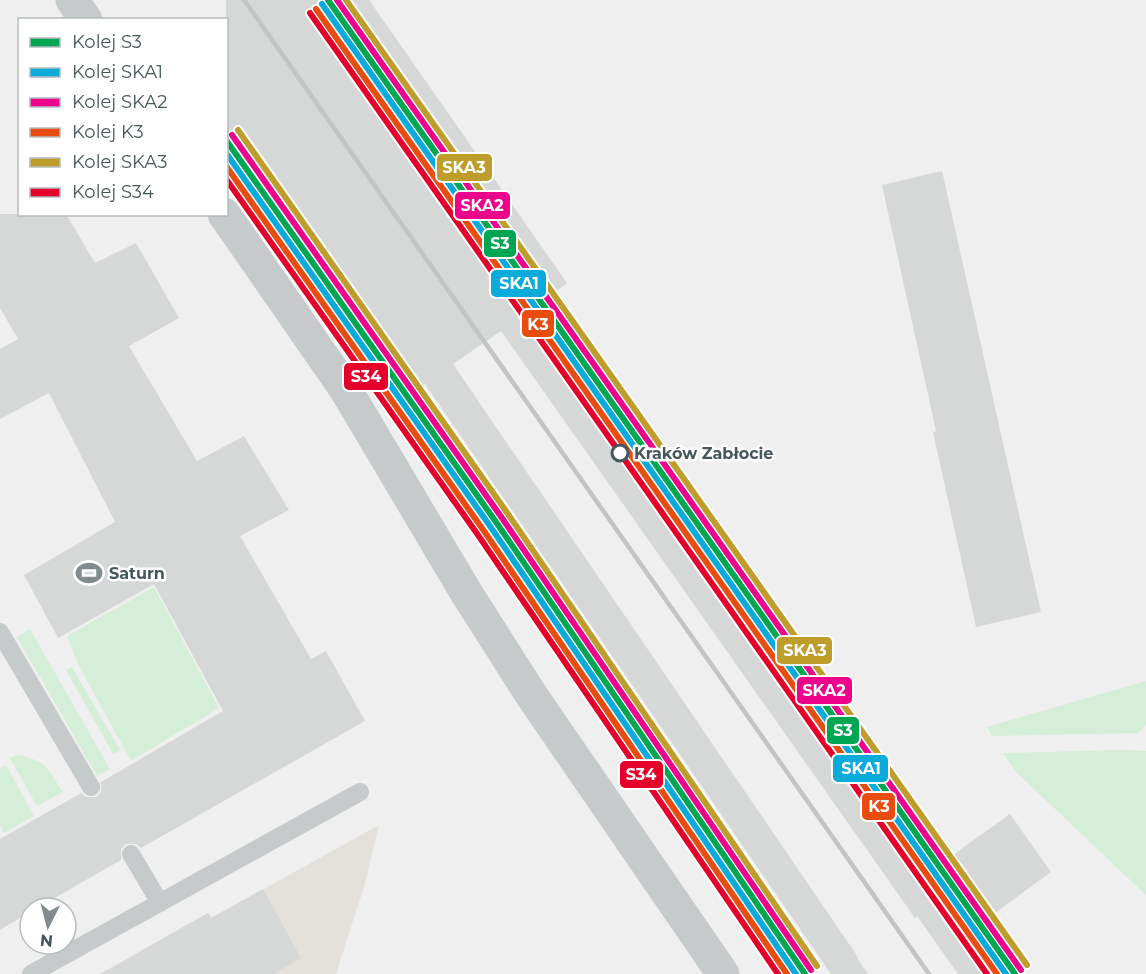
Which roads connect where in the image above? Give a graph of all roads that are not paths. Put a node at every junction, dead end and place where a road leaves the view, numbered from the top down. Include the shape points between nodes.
1 (72, 0) edge
2 (85, 18) edge
3 (225, 216) edge
4 (0, 632) edge
5 (91, 787) dead end
6 (360, 792) dead end
7 (131, 854) dead end
8 (160, 903) junction
9 (31, 974) edge
10 (723, 974) edge

1 - 2 street
3 - 10 street via 346,390 532,696
4 - 5 lane
6 - 8 lane
7 - 8 lane
8 - 9 lane

